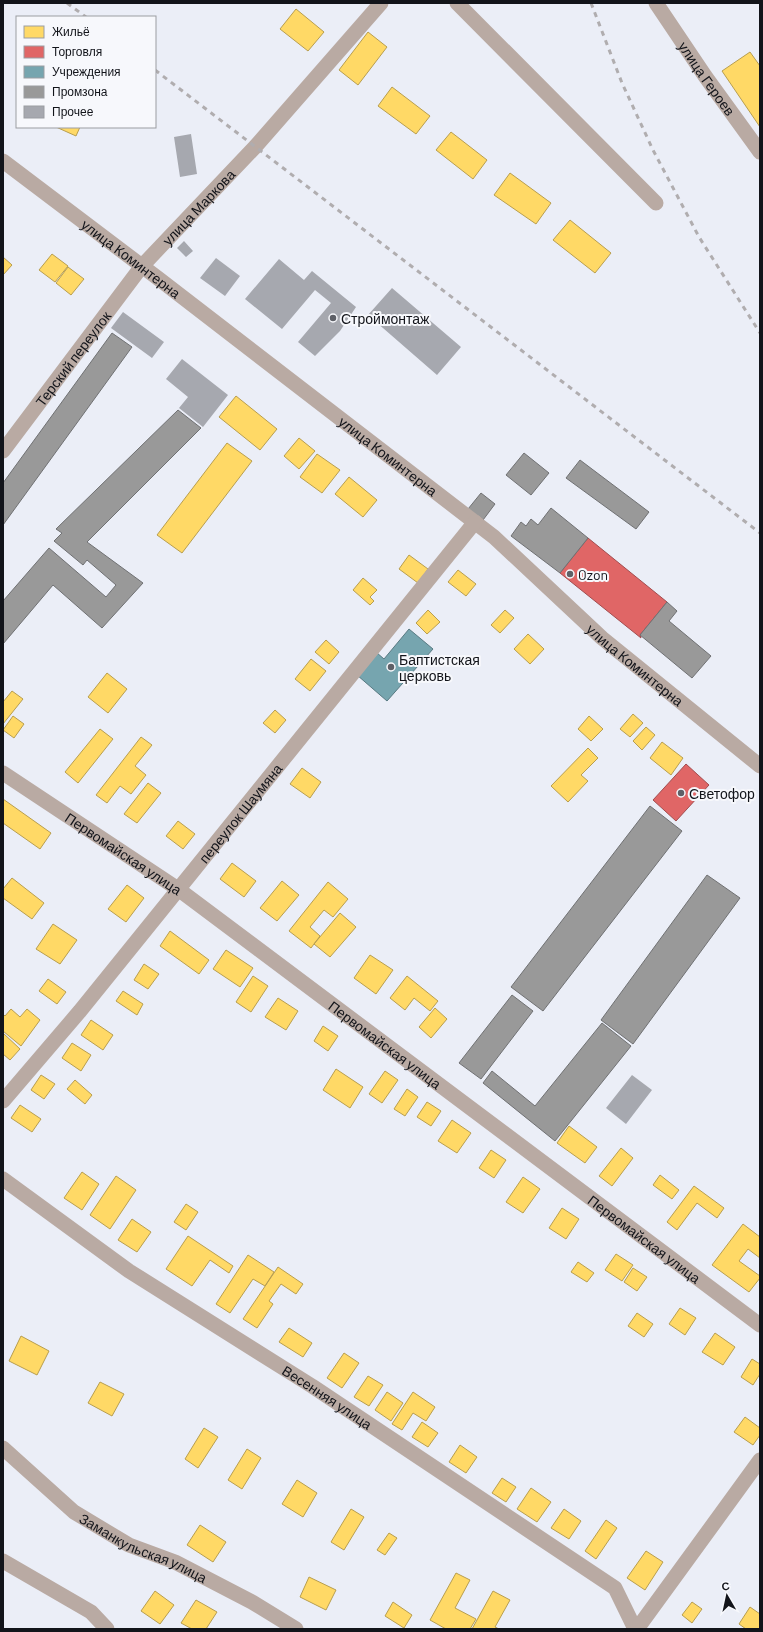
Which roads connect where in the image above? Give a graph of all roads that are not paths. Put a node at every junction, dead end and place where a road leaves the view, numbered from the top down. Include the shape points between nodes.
1 (381, 3) edge
2 (457, 3) edge
3 (656, 3) edge
4 (760, 152) edge
5 (3, 161) edge
6 (656, 203) dead end
7 (142, 266) junction
8 (3, 451) edge
9 (475, 522) junction
10 (760, 766) edge
11 (3, 773) edge
12 (178, 889) junction
13 (3, 1101) edge
14 (3, 1180) edge
15 (760, 1325) edge
16 (3, 1448) edge
17 (760, 1460) edge
18 (3, 1561) edge
19 (107, 1629) edge
20 (296, 1629) edge
21 (636, 1629) edge

1 - 7 street, улица Маркова via 255,147
2 - 6 street
3 - 4 street, улица Героев
5 - 7 street, улица Коминтерна
7 - 8 street, Терский переулок
7 - 9 street, улица Коминтерна
9 - 10 street, улица Коминтерна via 602,638
9 - 12 street, переулок Шаумяна
11 - 12 street, Первомайская улица
12 - 13 street, переулок Шаумяна via 80,1011
12 - 15 street, Первомайская улица
14 - 21 street, Весенняя улица via 129,1270 306,1382 615,1588
16 - 20 street, Заманкульская улица via 74,1512 129,1545 175,1562 252,1602
17 - 21 street
18 - 19 street via 91,1612

